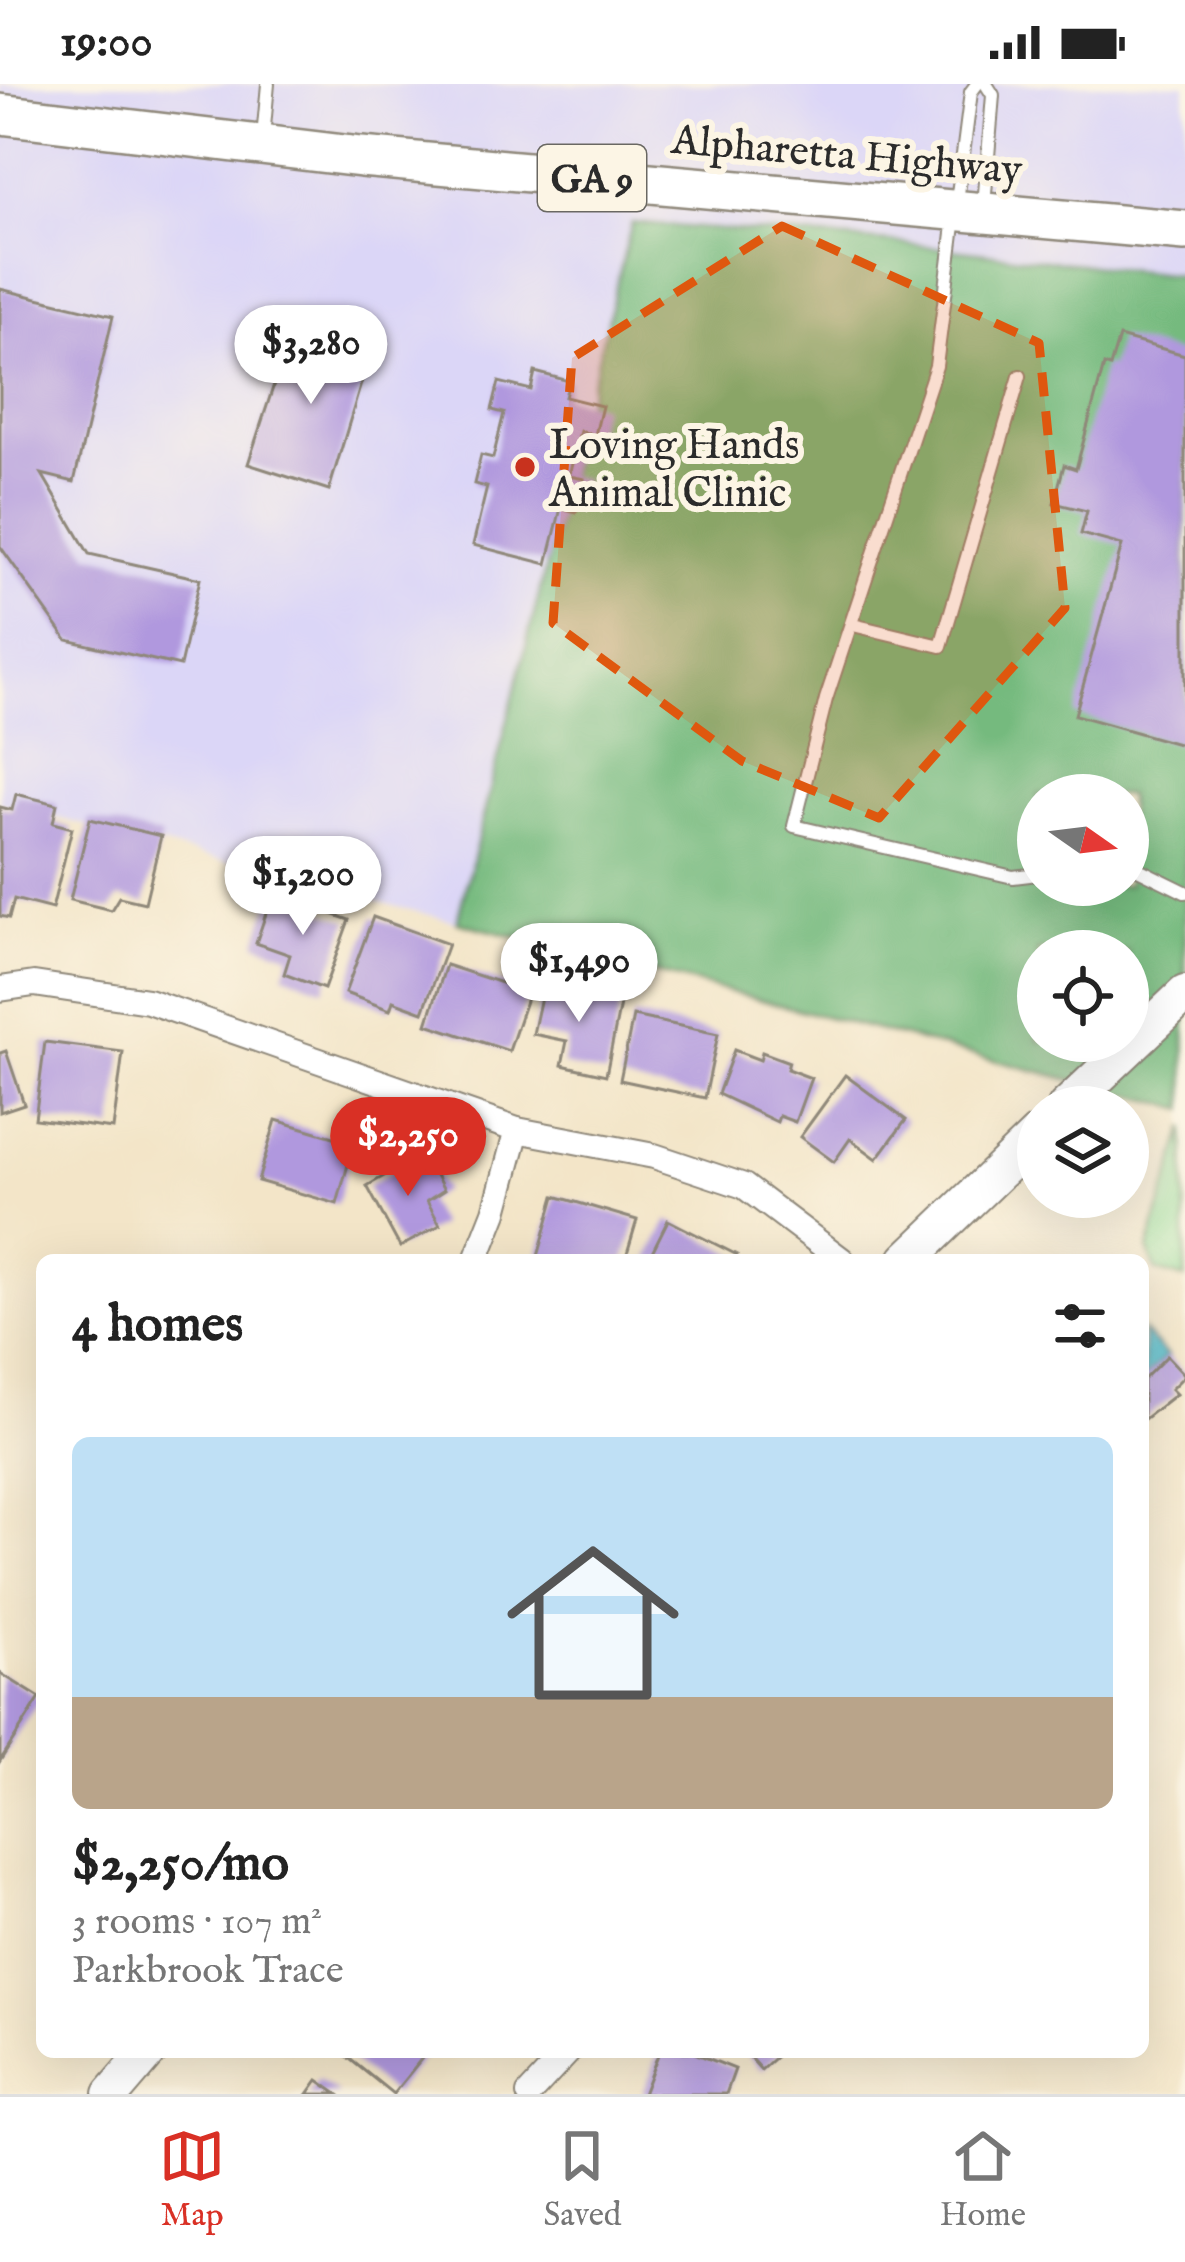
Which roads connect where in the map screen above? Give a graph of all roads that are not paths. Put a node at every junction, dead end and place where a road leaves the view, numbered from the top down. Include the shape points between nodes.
1 (268, 84) edge
2 (977, 84) edge
3 (986, 84) edge
4 (0, 114) edge
5 (262, 145) junction
6 (969, 212) junction
7 (1185, 231) edge
8 (1020, 376) dead end
9 (853, 626) junction
10 (1149, 874) edge
11 (1017, 877) edge
12 (1185, 892) edge
13 (0, 989) edge
14 (1185, 994) edge
15 (1088, 1086) edge
16 (517, 1130) junction
17 (1017, 1154) edge
18 (478, 1254) edge
19 (834, 1254) edge
20 (914, 1254) edge
21 (143, 2058) edge
22 (562, 2058) edge
23 (112, 2094) edge
24 (529, 2094) edge

1 - 5 lane
2 - 6 lane
3 - 6 lane via 993,95
4 - 5 main road, Alpharetta Highway / GA 9
5 - 6 main road, Alpharetta Highway / GA 9
6 - 7 main road, Alpharetta Highway / GA 9
6 - 9 lane via 936,366
8 - 9 lane via 940,646
9 - 11 lane via 794,826
10 - 12 lane
13 - 16 street via 34,984 148,1001
14 - 15 street
16 - 18 street
16 - 19 street via 654,1156 744,1186
17 - 20 street
21 - 23 street
22 - 24 street

